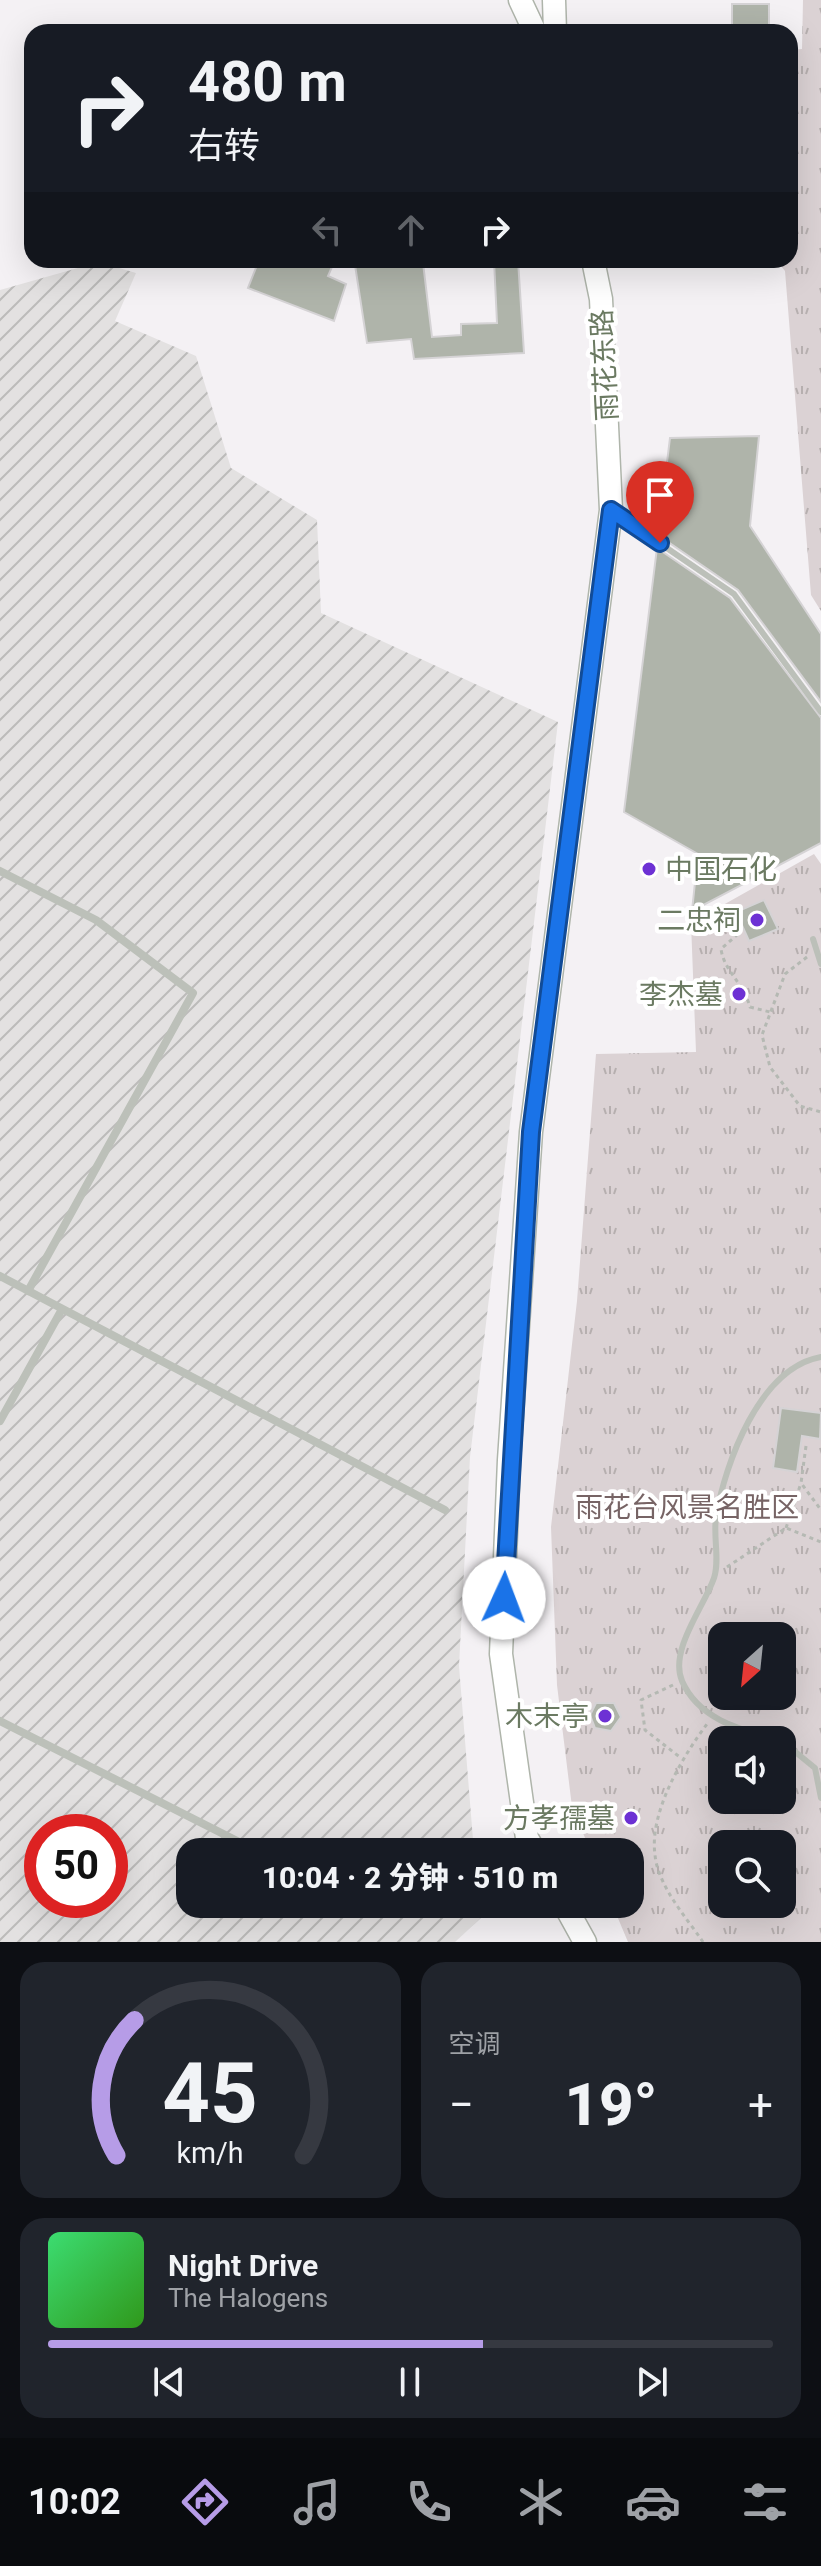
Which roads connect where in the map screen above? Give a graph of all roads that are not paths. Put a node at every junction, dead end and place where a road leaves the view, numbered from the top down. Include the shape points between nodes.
1 (520, 0) edge
2 (554, 0) edge
3 (531, 24) edge
4 (555, 24) edge
5 (595, 268) edge
6 (611, 510) junction
7 (821, 712) edge
8 (0, 871) edge
9 (813, 939) dead end
10 (821, 964) edge
11 (0, 1276) edge
12 (28, 1291) junction
13 (61, 1311) junction
14 (821, 1357) edge
15 (0, 1421) edge
16 (445, 1510) dead end
17 (0, 1721) edge
18 (731, 1726) edge
19 (796, 1753) edge
20 (821, 1798) edge
21 (231, 1838) edge
22 (527, 1838) edge
23 (572, 1918) edge
24 (585, 1942) edge

1 - 3 main road
2 - 4 main road
5 - 6 main road, 雨花东路 via 601,299
6 - 7 lane via 734,594
6 - 22 main road, 雨花东路 via 531,1132 509,1460 501,1654
8 - 12 street via 96,920 193,993
9 - 10 lane
11 - 12 street
12 - 13 street
13 - 15 street
13 - 16 street
14 - 18 lane via 783,1378 757,1407 733,1451 716,1519 716,1574 679,1663 682,1680 713,1716
17 - 21 street
19 - 20 lane via 815,1768
23 - 24 main road

